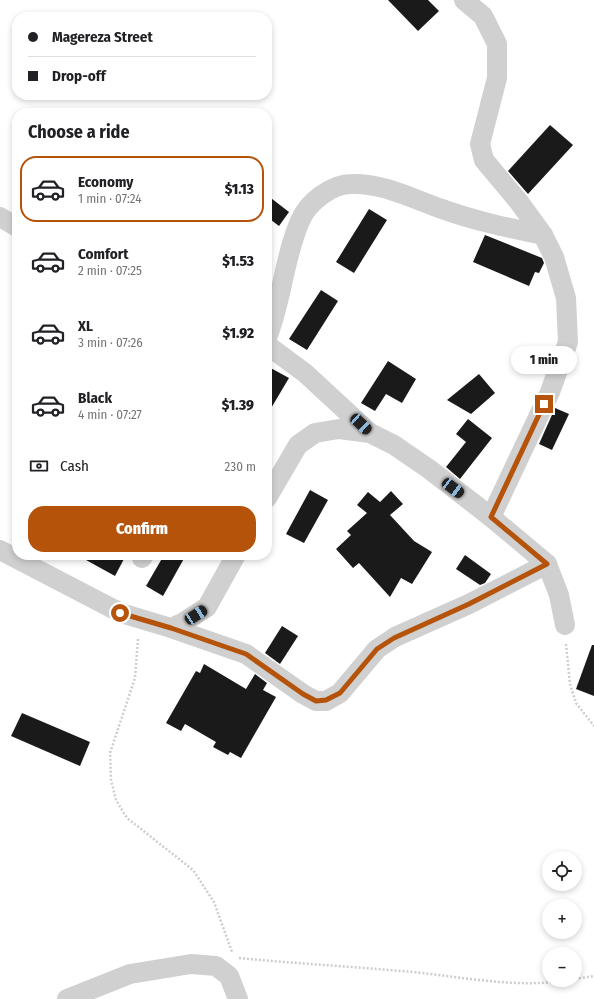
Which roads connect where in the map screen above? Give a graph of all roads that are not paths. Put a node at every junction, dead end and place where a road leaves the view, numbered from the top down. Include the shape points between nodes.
1 (464, 0) edge
2 (0, 217) edge
3 (12, 224) edge
4 (542, 235) junction
5 (272, 324) edge
6 (272, 349) edge
7 (370, 433) junction
8 (272, 489) edge
9 (491, 517) junction
10 (0, 550) edge
11 (12, 556) edge
12 (19, 560) edge
13 (233, 560) edge
14 (547, 564) junction
15 (565, 625) road end
16 (171, 628) junction
17 (67, 999) edge
18 (238, 999) edge

1 - 4 street via 483,16 497,44 497,78 480,144 484,160
2 - 3 street
4 - 5 street via 491,224 405,194 373,186 351,184 331,190 310,204 300,220
4 - 9 street via 554,257 566,298 568,342 550,392
6 - 7 street via 305,373
7 - 8 street via 339,429 315,434 298,445
7 - 9 street via 400,449
9 - 14 street
10 - 11 street
12 - 16 street via 120,613
13 - 16 street via 207,607
14 - 15 street via 559,595
14 - 16 street via 469,604 394,638 377,649 340,693 326,700 316,701 303,694 246,654
17 - 18 street via 130,974 191,964 216,966 229,976

